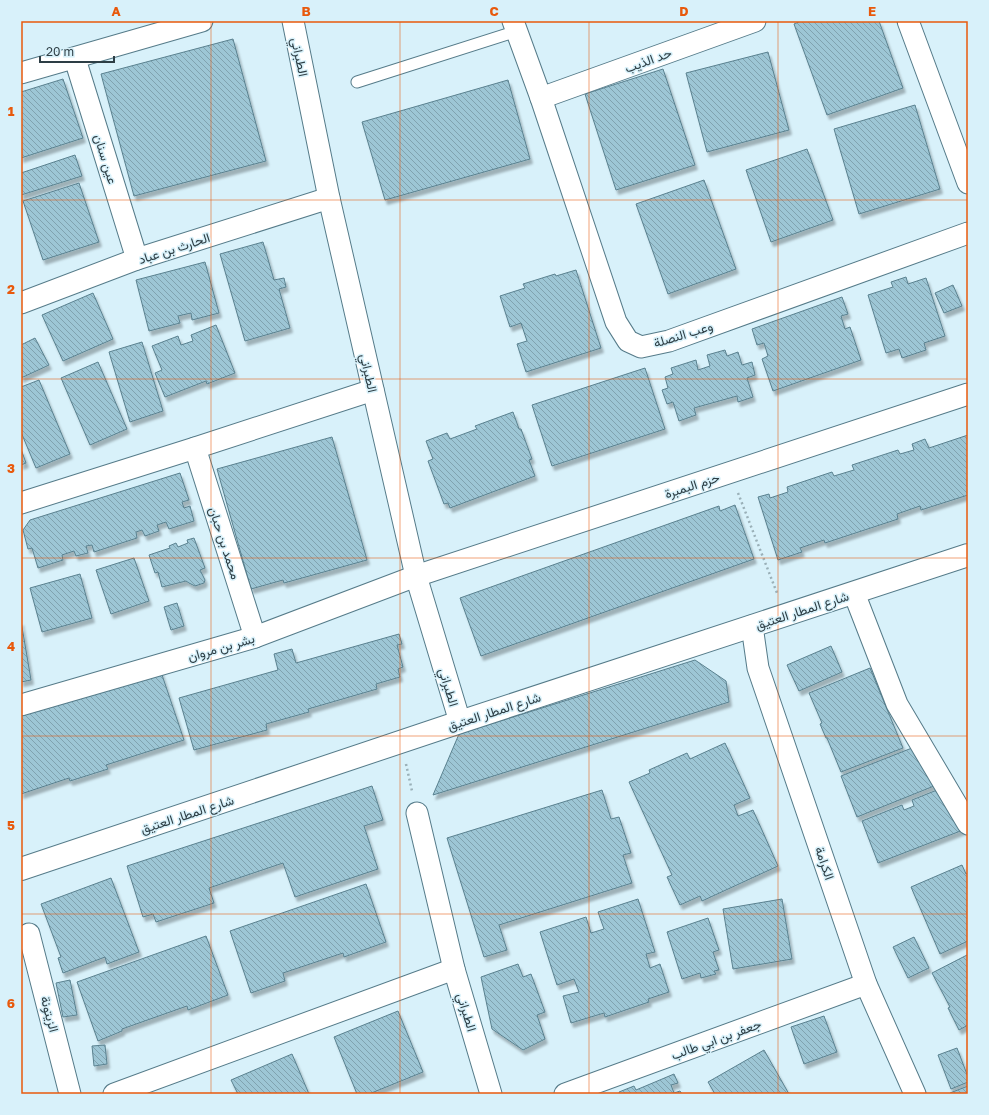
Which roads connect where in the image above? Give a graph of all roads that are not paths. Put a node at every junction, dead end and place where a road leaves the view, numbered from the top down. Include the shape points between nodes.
1 (202, 21) edge
2 (293, 21) edge
3 (755, 21) edge
4 (908, 21) edge
5 (515, 26) edge
6 (75, 58) junction
7 (21, 73) edge
8 (357, 82) dead end
9 (541, 98) junction
10 (968, 183) edge
11 (329, 198) junction
12 (968, 233) edge
13 (137, 259) junction
14 (21, 303) edge
15 (373, 390) junction
16 (968, 394) edge
17 (195, 448) junction
18 (21, 503) edge
19 (968, 555) edge
20 (416, 576) junction
21 (854, 593) junction
22 (752, 626) junction
23 (255, 637) junction
24 (21, 705) edge
25 (460, 722) junction
26 (417, 813) road end
27 (968, 824) edge
28 (21, 869) edge
29 (29, 934) dead end
30 (454, 969) junction
31 (866, 984) junction
32 (70, 1094) edge
33 (114, 1094) edge
34 (492, 1094) edge
35 (565, 1094) edge
36 (915, 1094) edge

1 - 6 street
2 - 11 street, الطبراني
3 - 9 street, حد الذيب
4 - 10 street
5 - 8 lane
5 - 9 street, وعب النصلة
6 - 7 street
6 - 13 street, عين سنان
9 - 12 street, وعب النصلة via 616,322 628,341 641,347 669,341
11 - 13 street, الحارث بن عباد
11 - 15 street, الطبراني
13 - 14 street, الحارث بن عباد
15 - 17 street
15 - 20 street, الطبراني
16 - 20 street, حزم البمبرة
17 - 18 street
17 - 23 street, محمد بن حبان
19 - 21 street, شارع المطار العتيق
20 - 23 street, بشر بن مروان
20 - 25 street, الطبراني
21 - 22 street, شارع المطار العتيق
21 - 27 street via 897,704
22 - 25 street, شارع المطار العتيق
22 - 31 street, الكرامة via 758,668
23 - 24 street, بشر بن مروان
25 - 28 street, شارع المطار العتيق
26 - 30 street, الطبراني
29 - 32 street, الزيتونة
30 - 33 street
30 - 34 street, الطبراني
31 - 35 street, جعفر بن ابي طالب
31 - 36 street, الكرامة

